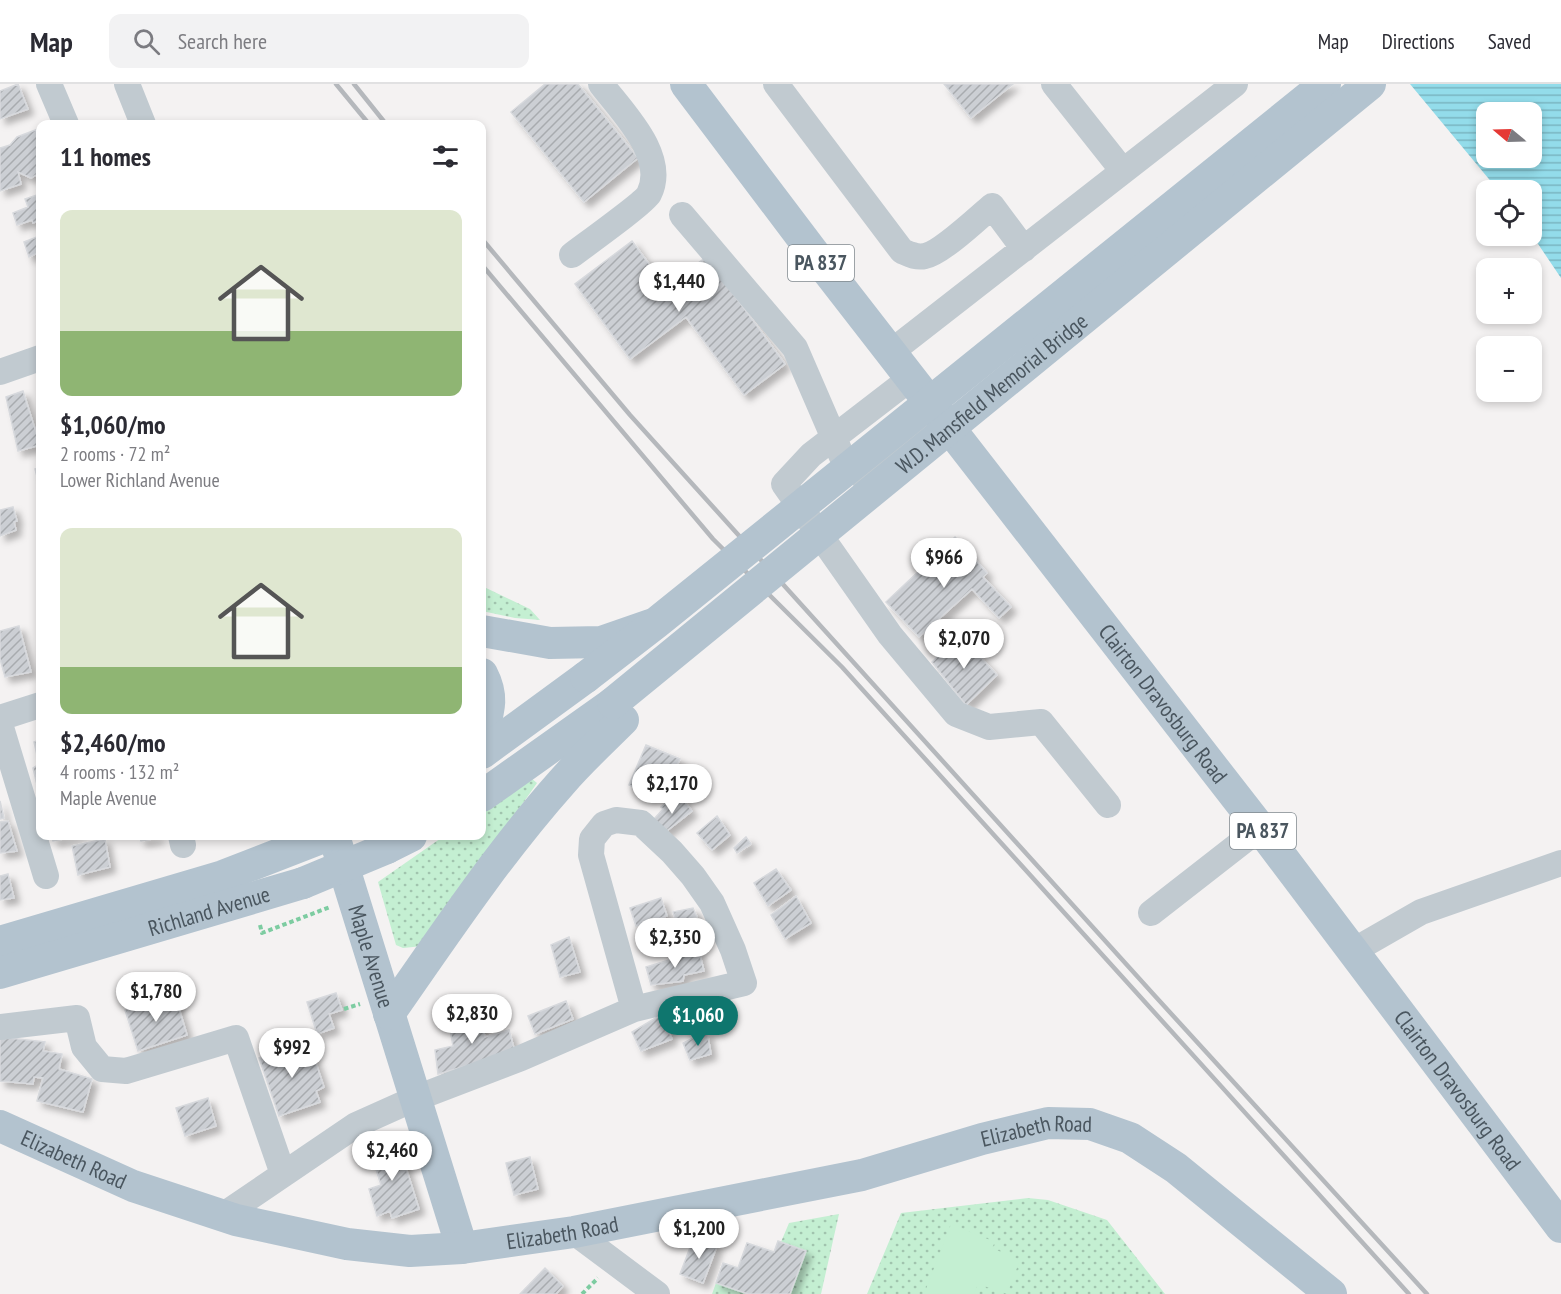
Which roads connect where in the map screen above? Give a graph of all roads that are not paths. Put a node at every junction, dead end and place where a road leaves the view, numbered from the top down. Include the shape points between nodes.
1 (49, 84) edge
2 (127, 84) edge
3 (601, 84) edge
4 (686, 84) edge
5 (776, 84) edge
6 (1054, 84) edge
7 (1235, 84) edge
8 (1325, 84) edge
9 (1370, 84) edge
10 (64, 120) edge
11 (141, 120) edge
12 (1123, 171) junction
13 (682, 215) dead end
14 (1024, 249) junction
15 (572, 255) dead end
16 (891, 352) junction
17 (36, 366) edge
18 (0, 372) edge
19 (911, 378) junction
20 (954, 423) junction
21 (833, 438) junction
22 (656, 623) junction
23 (486, 632) edge
24 (486, 682) edge
25 (36, 706) edge
26 (618, 711) junction
27 (0, 718) edge
28 (486, 721) edge
29 (0, 724) edge
30 (486, 750) edge
31 (486, 794) edge
32 (1108, 805) dead end
33 (1260, 828) junction
34 (316, 840) edge
35 (335, 840) edge
36 (399, 842) edge
37 (1561, 863) edge
38 (46, 876) dead end
39 (1151, 913) dead end
40 (0, 942) edge
41 (1353, 951) junction
42 (0, 973) edge
43 (374, 1009) junction
44 (634, 1009) junction
45 (0, 1027) edge
46 (414, 1099) junction
47 (0, 1126) edge
48 (283, 1174) junction
49 (222, 1216) junction
50 (1561, 1227) edge
51 (574, 1232) junction
52 (462, 1248) junction
53 (657, 1294) edge
54 (1331, 1294) edge

1 - 10 street
2 - 11 street
3 - 15 street via 644,140 653,180 648,196
4 - 16 main road, PA 837
5 - 14 street via 902,251 925,256 938,250 992,206
6 - 12 street
7 - 12 street
8 - 22 main road, W.D. Mansfield Memorial Bridge, bridge
9 - 20 main road, W.D. Mansfield Memorial Bridge, bridge
12 - 14 street
13 - 21 street via 795,348
14 - 16 street
16 - 19 main road, PA 837
17 - 18 street
19 - 20 main road, PA 837
19 - 21 street
20 - 21 street via 875,472 861,475 843,459
20 - 26 main road, W.D. Mansfield Memorial Bridge, bridge via 830,551
20 - 33 main road, Clairton Dravosburg Road / PA 837
21 - 32 street via 784,484 890,635 956,714 989,727 1041,722
22 - 23 main road via 601,642 550,643
22 - 30 main road, W.D. Mansfield Memorial Bridge, bridge
24 - 28 main road
25 - 27 street
26 - 31 main road
26 - 43 main road via 465,904
29 - 38 street
33 - 39 street
33 - 41 main road, Clairton Dravosburg Road / PA 837
34 - 40 main road, Richland Avenue via 223,876
35 - 43 main road, Maple Avenue
36 - 42 main road, Richland Avenue, bridge via 303,883
37 - 41 street via 1421,912
41 - 50 main road, Clairton Dravosburg Road / PA 837
43 - 46 main road, Maple Avenue
44 - 44 street via 591,855 592,839 604,824 616,820 641,823 693,876 712,903 744,983
44 - 46 street
45 - 48 street via 77,1018 84,1047 102,1069 126,1071 236,1038
46 - 48 street via 356,1125
46 - 52 main road, Maple Avenue
47 - 49 main road, Elizabeth Road via 133,1186
48 - 49 street
49 - 52 main road, Elizabeth Road via 347,1244 410,1251
51 - 52 main road, Elizabeth Road
51 - 53 street
51 - 54 main road, Elizabeth Road via 862,1175 1048,1123 1090,1124 1130,1138 1176,1168

